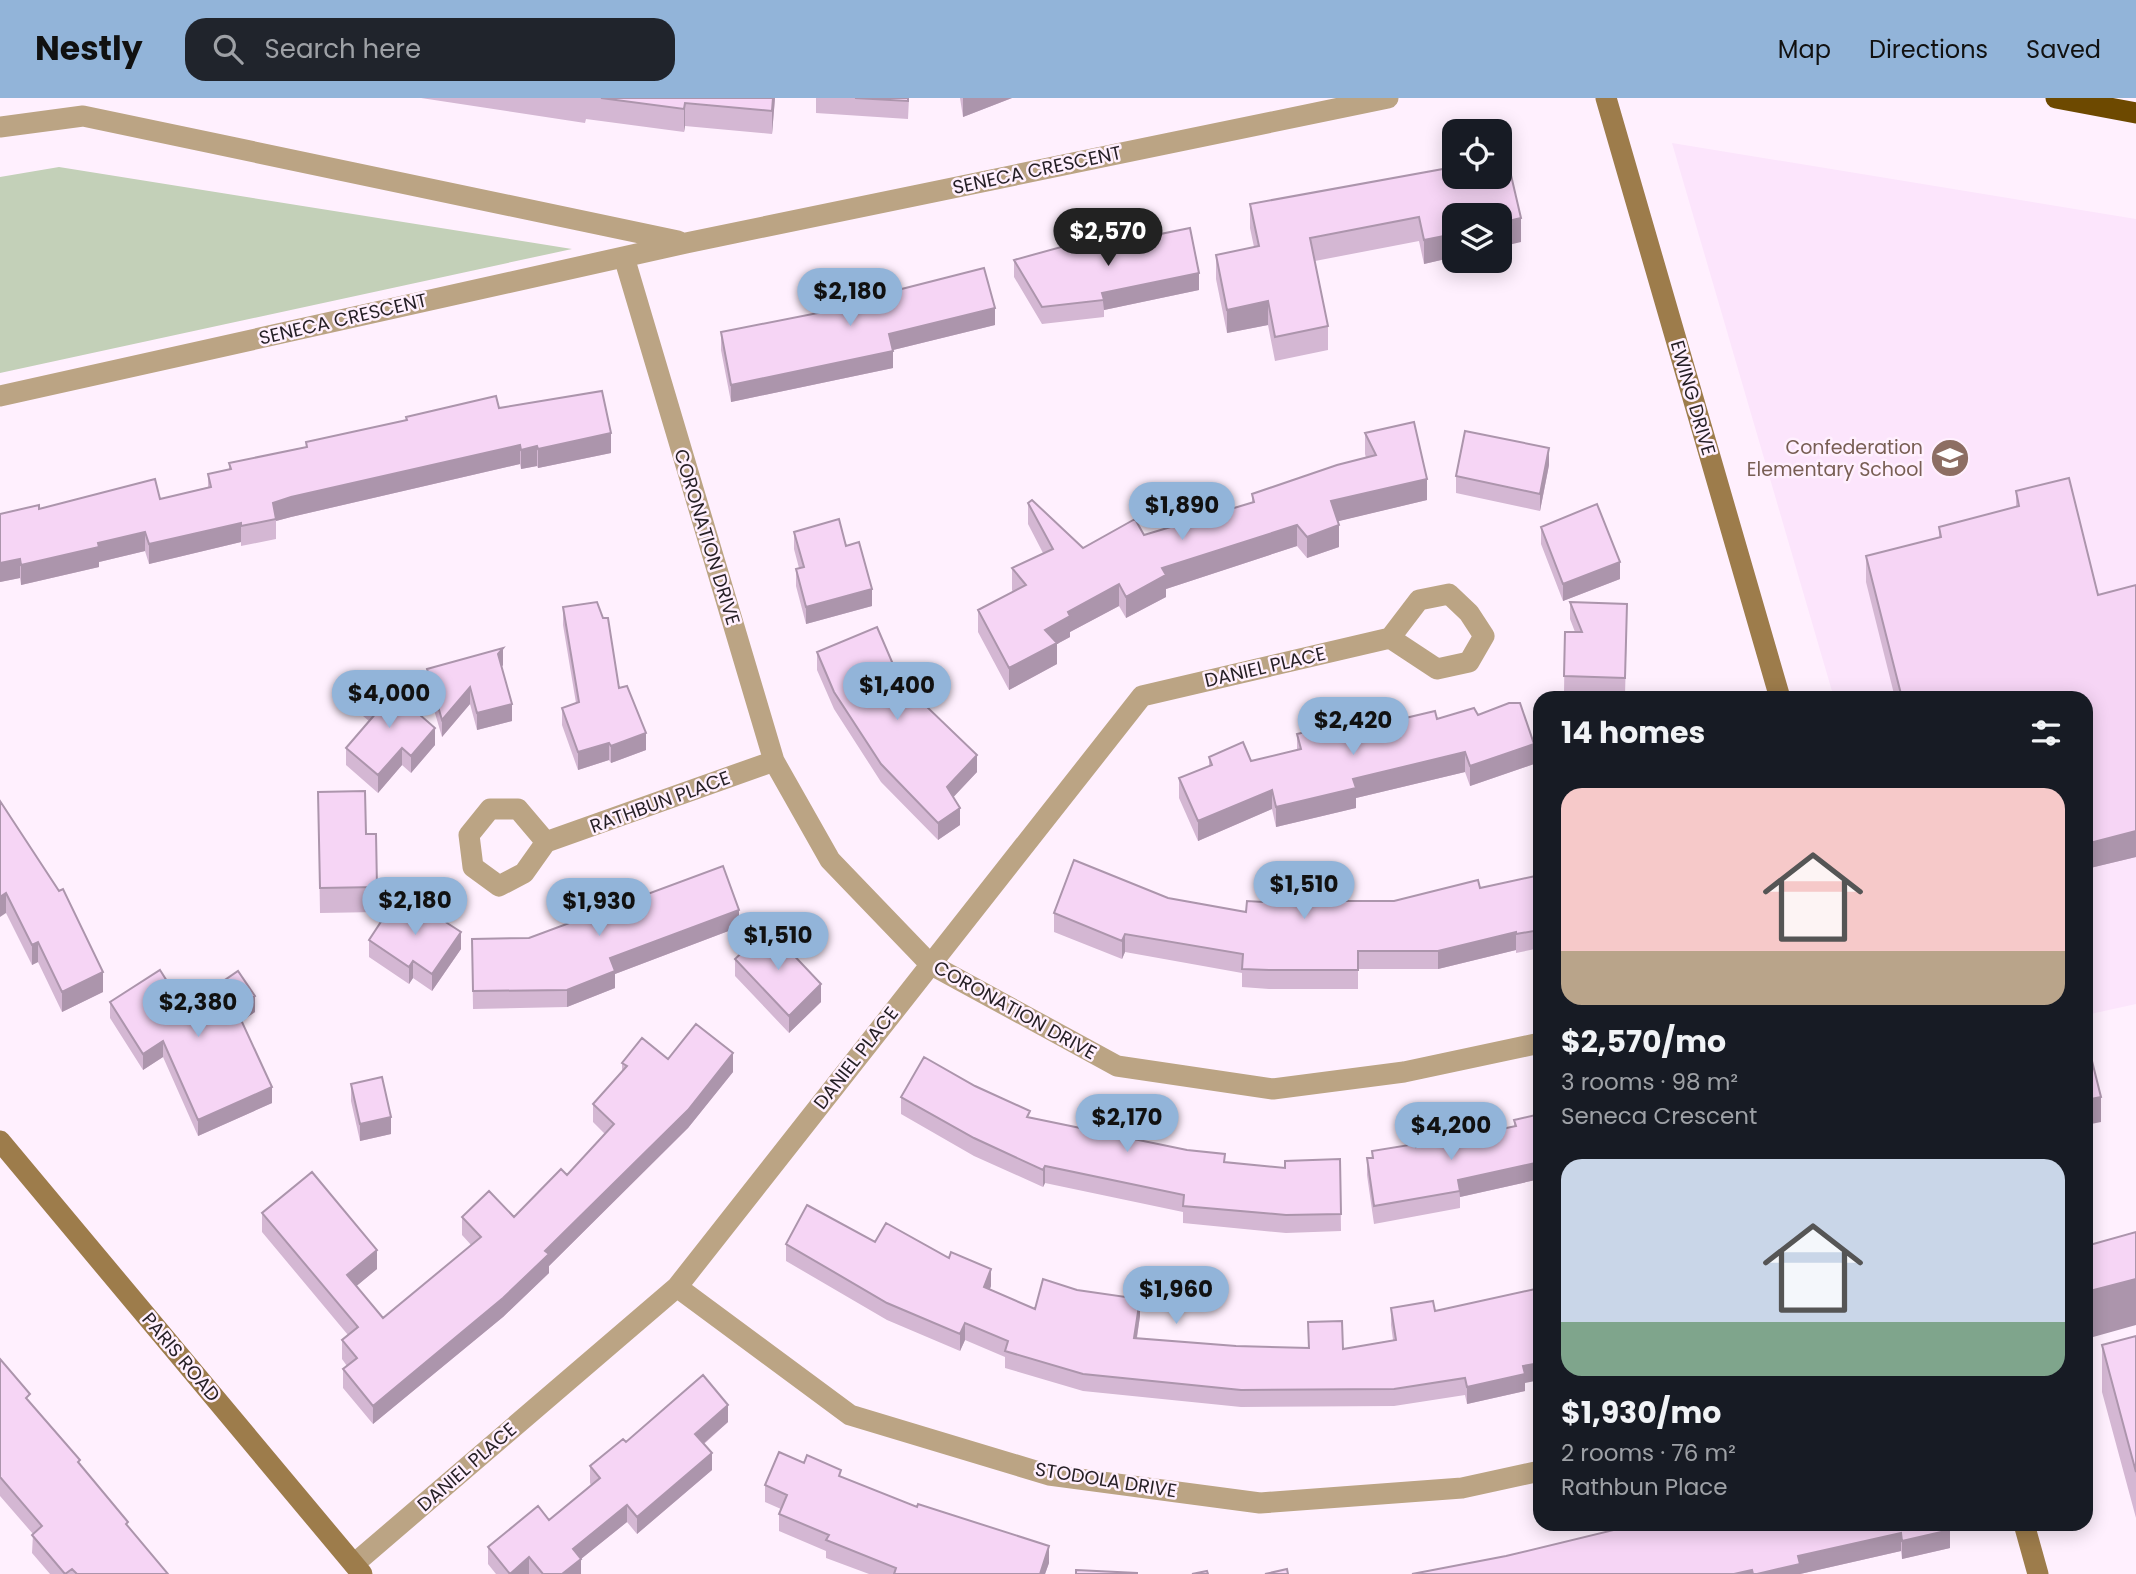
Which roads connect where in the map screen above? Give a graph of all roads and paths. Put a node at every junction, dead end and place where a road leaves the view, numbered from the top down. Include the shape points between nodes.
1 (1388, 98) edge
2 (2056, 98) edge
3 (1606, 99) edge
4 (2136, 113) edge
5 (0, 127) edge
6 (686, 243) junction
7 (624, 257) junction
8 (0, 396) edge
9 (1390, 639) dead end
10 (1778, 691) edge
11 (774, 761) junction
12 (547, 842) dead end
13 (930, 964) junction
14 (1533, 1044) edge
15 (0, 1141) edge
16 (677, 1287) junction
17 (1533, 1473) edge
18 (2026, 1531) edge
19 (358, 1569) edge
20 (2038, 1574) edge

1 - 6 street, SENECA CRESCENT
2 - 4 highway
3 - 10 street, EWING DRIVE
5 - 6 street, SENECA CRESCENT via 83,116
6 - 7 street, SENECA CRESCENT
7 - 8 street, SENECA CRESCENT
7 - 11 street, CORONATION DRIVE
9 - 13 street, DANIEL PLACE via 1142,696
11 - 12 street, RATHBUN PLACE
11 - 13 street, CORONATION DRIVE via 830,860
13 - 14 street, CORONATION DRIVE via 1116,1066 1273,1089 1404,1072
13 - 16 street, DANIEL PLACE
15 - 19 street, PARIS ROAD
16 - 17 street, STODOLA DRIVE via 850,1415 1049,1475 1260,1503 1462,1488
16 - 19 street, DANIEL PLACE
18 - 20 street

